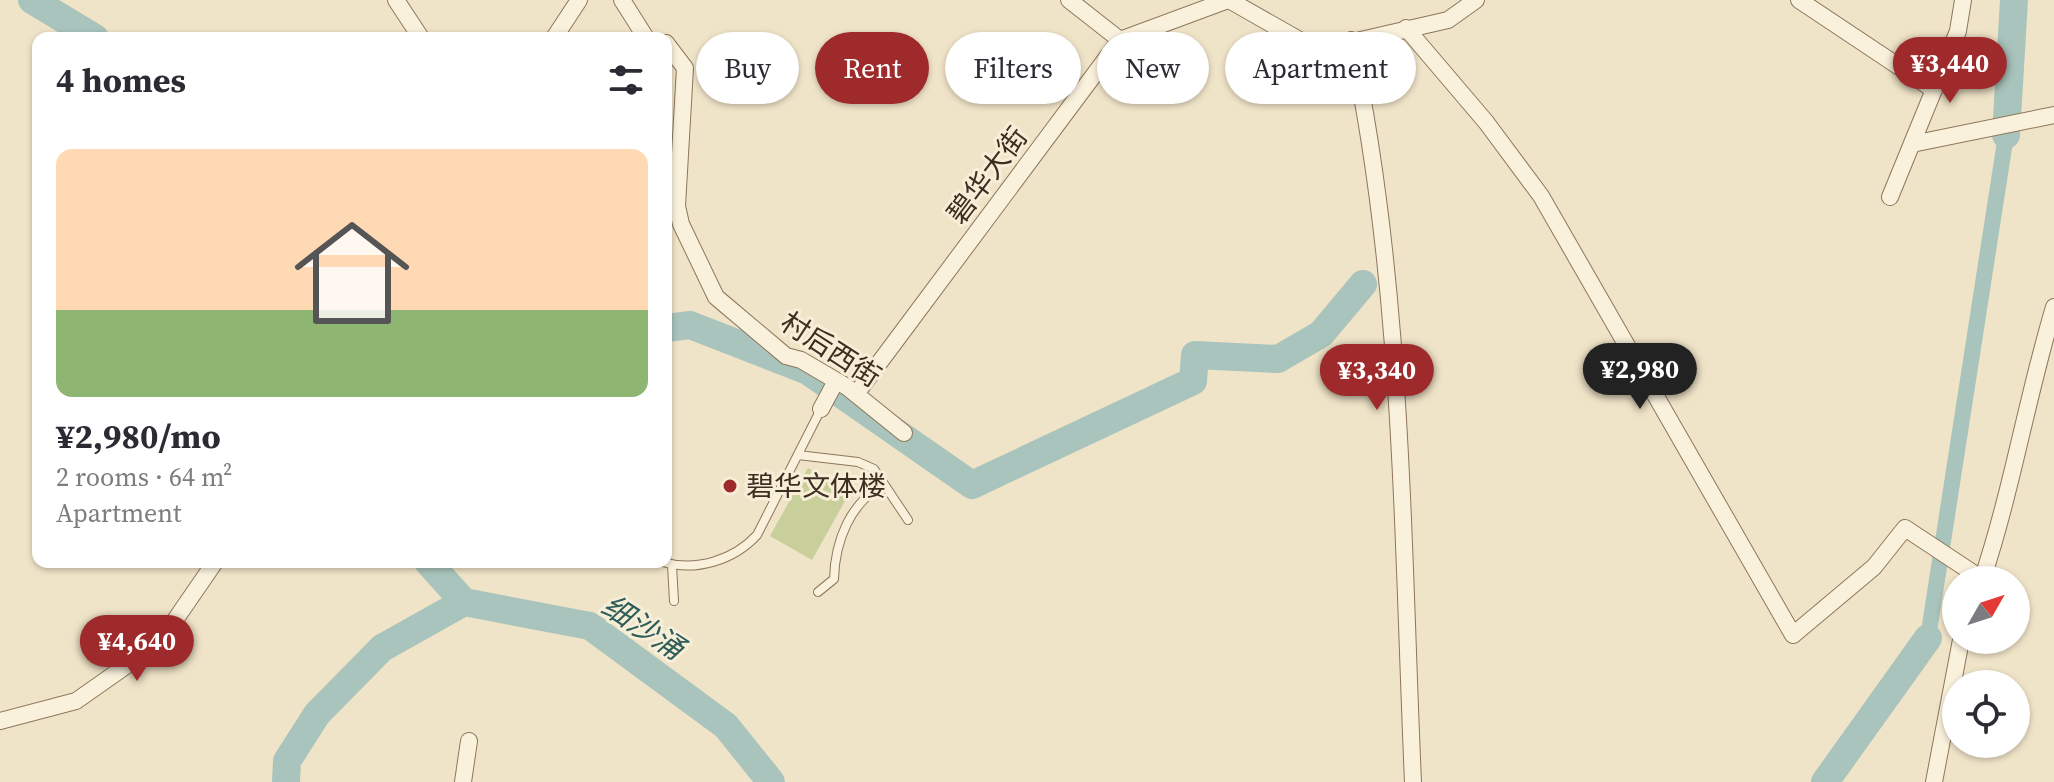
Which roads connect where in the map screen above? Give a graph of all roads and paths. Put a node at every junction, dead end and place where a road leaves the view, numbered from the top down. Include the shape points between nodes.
1 (396, 0) edge
2 (579, 0) edge
3 (622, 0) edge
4 (1069, 0) edge
5 (1229, 0) edge
6 (1476, 0) edge
7 (1799, 0) edge
8 (1963, 0) edge
9 (1406, 28) junction
10 (417, 32) edge
11 (558, 32) edge
12 (642, 32) edge
13 (1110, 32) edge
14 (1142, 32) edge
15 (1285, 32) edge
16 (1388, 32) edge
17 (672, 51) edge
18 (1097, 71) edge
19 (1934, 90) junction
20 (1363, 104) edge
21 (2054, 115) edge
22 (1912, 144) junction
23 (1890, 197) dead end
24 (2054, 307) edge
25 (836, 382) junction
26 (856, 394) junction
27 (821, 409) joint
28 (904, 433) dead end
29 (798, 455) junction
30 (884, 484) junction
31 (908, 520) dead end
32 (672, 563) edge
33 (1962, 566) edge
34 (1987, 566) edge
35 (211, 568) edge
36 (669, 568) edge
37 (818, 592) dead end
38 (674, 601) dead end
39 (1958, 654) edge
40 (0, 721) edge
41 (469, 741) dead end
42 (463, 782) edge
43 (1413, 782) edge
44 (1934, 782) edge

1 - 10 street
2 - 11 street
3 - 12 street
4 - 13 street
5 - 14 street
5 - 15 street
6 - 9 street via 1448,20
7 - 19 street
8 - 19 street via 1958,31
9 - 16 street
9 - 33 street via 1541,196 1793,635 1874,567 1905,528
17 - 25 street, 村后西街 via 685,68 677,206 703,274 716,297 786,356
18 - 26 street, 碧华大街
19 - 22 street
20 - 43 street via 1392,315
21 - 22 street
22 - 23 street
24 - 34 street
25 - 26 street, 村后西街
25 - 27 street
26 - 28 street, 村后西街
27 - 29 lane
29 - 30 lane via 858,462 874,469
29 - 32 lane via 757,535 745,547 713,562
30 - 31 lane
30 - 37 lane via 859,501 838,546 834,579
35 - 40 street via 160,642 76,701
36 - 38 lane
39 - 44 street
41 - 42 street

